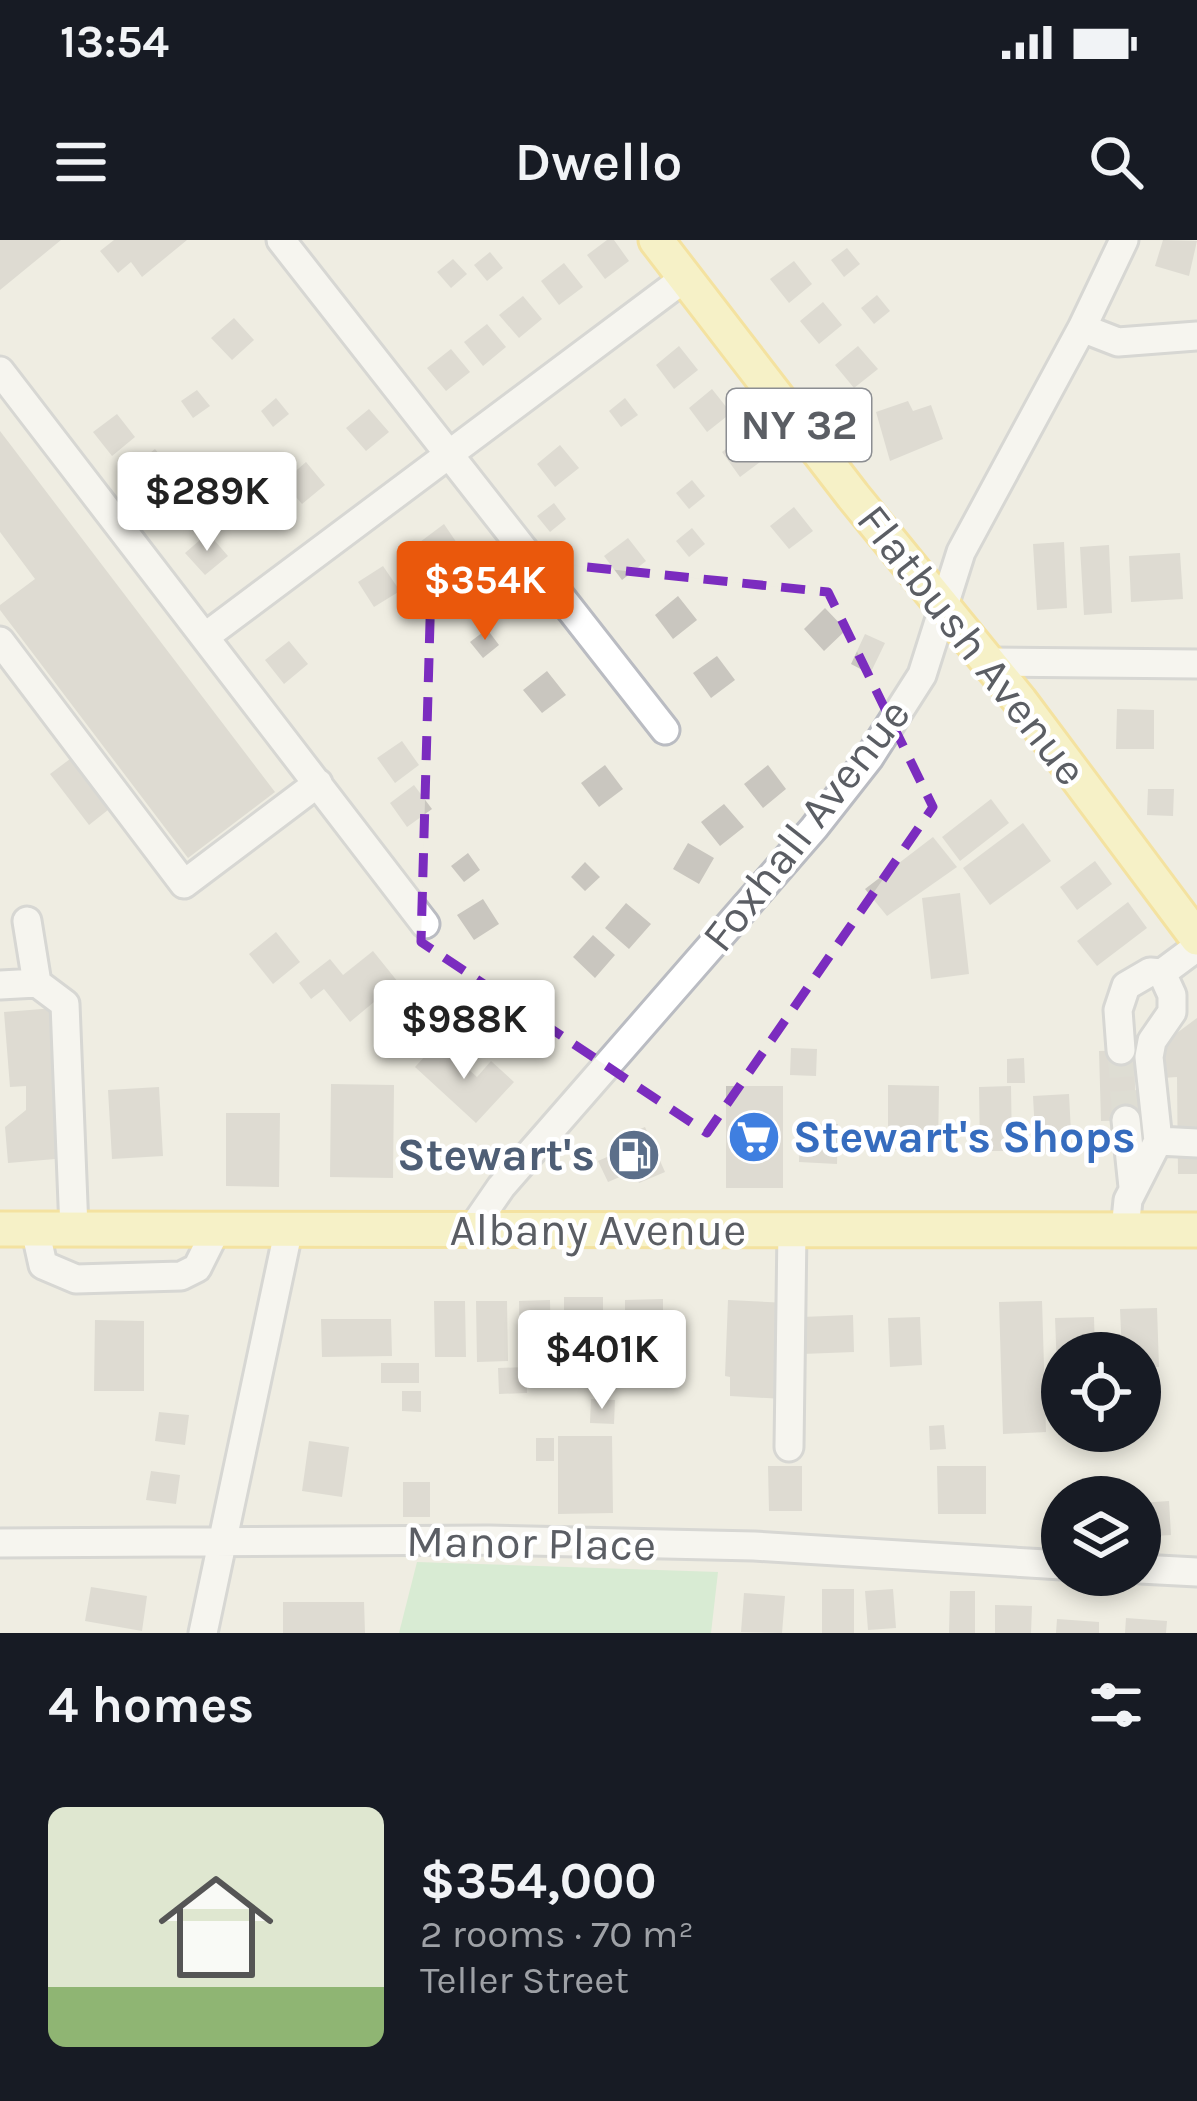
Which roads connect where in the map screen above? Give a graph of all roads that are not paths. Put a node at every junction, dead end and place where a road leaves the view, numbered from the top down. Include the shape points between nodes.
1 (281, 240) edge
2 (656, 240) edge
3 (1124, 240) edge
4 (686, 277) junction
5 (1082, 328) junction
6 (1197, 336) edge
7 (0, 371) edge
8 (449, 454) junction
9 (944, 607) junction
10 (206, 635) junction
11 (0, 641) edge
12 (988, 662) junction
13 (1197, 664) edge
14 (665, 730) dead end
15 (318, 783) junction
16 (27, 921) dead end
17 (425, 924) dead end
18 (1197, 942) edge
19 (1162, 974) junction
20 (38, 983) junction
21 (0, 985) edge
22 (1121, 1050) tunnel mouth
23 (1126, 1120) tunnel mouth
24 (1159, 1142) junction
25 (1197, 1143) edge
26 (1133, 1188) junction
27 (217, 1228) junction
28 (289, 1228) junction
29 (0, 1229) edge
30 (35, 1229) junction
31 (74, 1229) junction
32 (792, 1230) junction
33 (1125, 1230) junction
34 (1197, 1230) edge
35 (470, 1232) junction
36 (789, 1447) dead end
37 (0, 1543) edge
38 (220, 1544) junction
39 (1041, 1563) edge
40 (1161, 1570) edge
41 (1197, 1572) edge
42 (203, 1633) edge

1 - 8 street
2 - 4 main road, Flatbush Avenue / NY 32
3 - 5 street, Foxhall Avenue
4 - 8 street
4 - 9 main road, Flatbush Avenue / NY 32
5 - 6 street via 1118,342
5 - 9 street, Foxhall Avenue via 961,552
7 - 10 street
8 - 10 street
8 - 14 street
9 - 12 main road, Flatbush Avenue / NY 32
9 - 35 street, Foxhall Avenue via 922,675 869,758
10 - 15 street
11 - 15 street via 184,884
12 - 13 street
12 - 18 main road, Flatbush Avenue / NY 32
15 - 17 street
16 - 20 street
18 - 19 street
19 - 22 street via 1126,986 1118,1010
19 - 24 street via 1172,1012 1151,1041
20 - 21 street
20 - 31 street via 64,1004
23 - 26 street
24 - 25 street
24 - 26 street
26 - 33 street
27 - 28 main road, Albany Avenue
27 - 30 street via 197,1268 181,1276 76,1280 43,1264
27 - 31 main road, Albany Avenue
28 - 35 main road, Albany Avenue
28 - 38 street
29 - 30 main road, Albany Avenue
30 - 31 main road, Albany Avenue
32 - 33 main road, Albany Avenue
32 - 35 main road, Albany Avenue
32 - 36 street
33 - 34 main road, Albany Avenue
37 - 38 street, Manor Place
38 - 39 street, Manor Place via 719,1545
38 - 42 street
40 - 41 street

